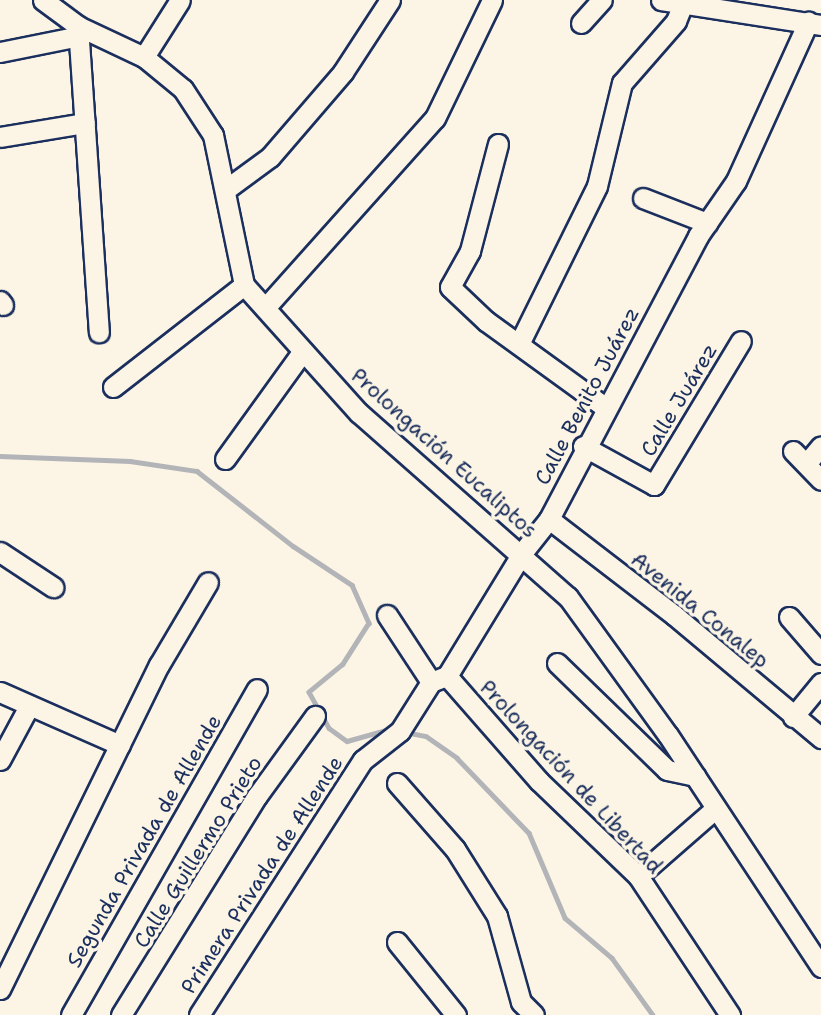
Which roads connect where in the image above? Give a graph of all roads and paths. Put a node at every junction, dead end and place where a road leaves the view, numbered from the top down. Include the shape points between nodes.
1 (43, 0) edge
2 (180, 0) edge
3 (390, 0) edge
4 (492, 0) edge
5 (602, 0) edge
6 (661, 0) edge
7 (683, 4) junction
8 (581, 23) dead end
9 (815, 23) edge
10 (79, 31) junction
11 (0, 52) edge
12 (144, 57) junction
13 (85, 123) junction
14 (0, 137) edge
15 (498, 144) dead end
16 (225, 190) junction
17 (643, 198) dead end
18 (707, 223) junction
19 (244, 285) junction
20 (265, 308) junction
21 (99, 332) dead end
22 (741, 341) dead end
23 (520, 342) junction
24 (303, 351) junction
25 (113, 387) dead end
26 (605, 407) junction
27 (583, 446) junction
28 (821, 446) edge
29 (225, 460) dead end
30 (821, 480) edge
31 (549, 519) junction
32 (0, 552) edge
33 (522, 553) junction
34 (208, 583) dead end
35 (53, 587) dead end
36 (387, 615) dead end
37 (789, 617) dead end
38 (821, 654) edge
39 (557, 663) dead end
40 (439, 679) junction
41 (821, 683) edge
42 (257, 689) dead end
43 (0, 692) edge
44 (28, 708) junction
45 (315, 716) dead end
46 (793, 717) junction
47 (821, 738) edge
48 (120, 745) junction
49 (0, 760) edge
50 (363, 760) joint
51 (695, 776) junction
52 (397, 783) dead end
53 (716, 808) junction
54 (638, 876) junction
55 (397, 942) dead end
56 (821, 967) edge
57 (0, 989) edge
58 (71, 1015) edge
59 (121, 1015) edge
60 (199, 1015) edge
61 (456, 1015) edge
62 (534, 1015) edge
63 (730, 1015) edge

1 - 10 street
2 - 12 street
3 - 16 street via 344,72 270,157
4 - 20 street via 435,117
5 - 8 street
6 - 7 street
7 - 9 street
7 - 23 street via 676,21 622,83 597,187
9 - 18 street, Calle Benito Juárez via 736,181
10 - 11 street
10 - 12 street
10 - 13 street
12 - 16 street via 183,89 213,135
13 - 14 street
13 - 21 street
15 - 23 street via 470,251 451,283 454,292 486,321
16 - 19 street
17 - 18 street
18 - 26 street, Calle Benito Juárez
19 - 20 street, Prolongación Eucaliptos
19 - 25 street
20 - 24 street, Prolongación Eucaliptos
22 - 27 street, Calle Juárez via 654,485
23 - 26 street
24 - 29 street
24 - 33 street, Prolongación Eucaliptos via 359,413
26 - 27 street, Calle Benito Juárez
27 - 31 street, Calle Benito Juárez
28 - 30 street via 799,458
31 - 33 street, Calle Benito Juárez
31 - 46 street, Avenida Conalep via 674,615
32 - 35 street
33 - 40 street, Calle Benito Juárez
33 - 51 street, Prolongación Eucaliptos via 568,597
34 - 48 street via 159,665
36 - 40 street, Prolongación de Libertad
37 - 38 street
39 - 51 street via 667,770
40 - 50 street, Calle Benito Juárez via 400,731
40 - 54 street, Prolongación de Libertad
41 - 46 street
42 - 58 street, Segunda Privada de Allende
43 - 44 street
44 - 48 street
44 - 49 street
45 - 59 street, Calle Guillermo Prieto via 257,796
46 - 47 street, Avenida Conalep
48 - 57 street
50 - 60 street, Primera Privada de Allende
51 - 53 street, Prolongación Eucaliptos
52 - 62 street via 455,849 497,916 521,1002
53 - 54 street
53 - 56 street, Prolongación Eucaliptos
54 - 63 street, Prolongación de Libertad
55 - 61 street

